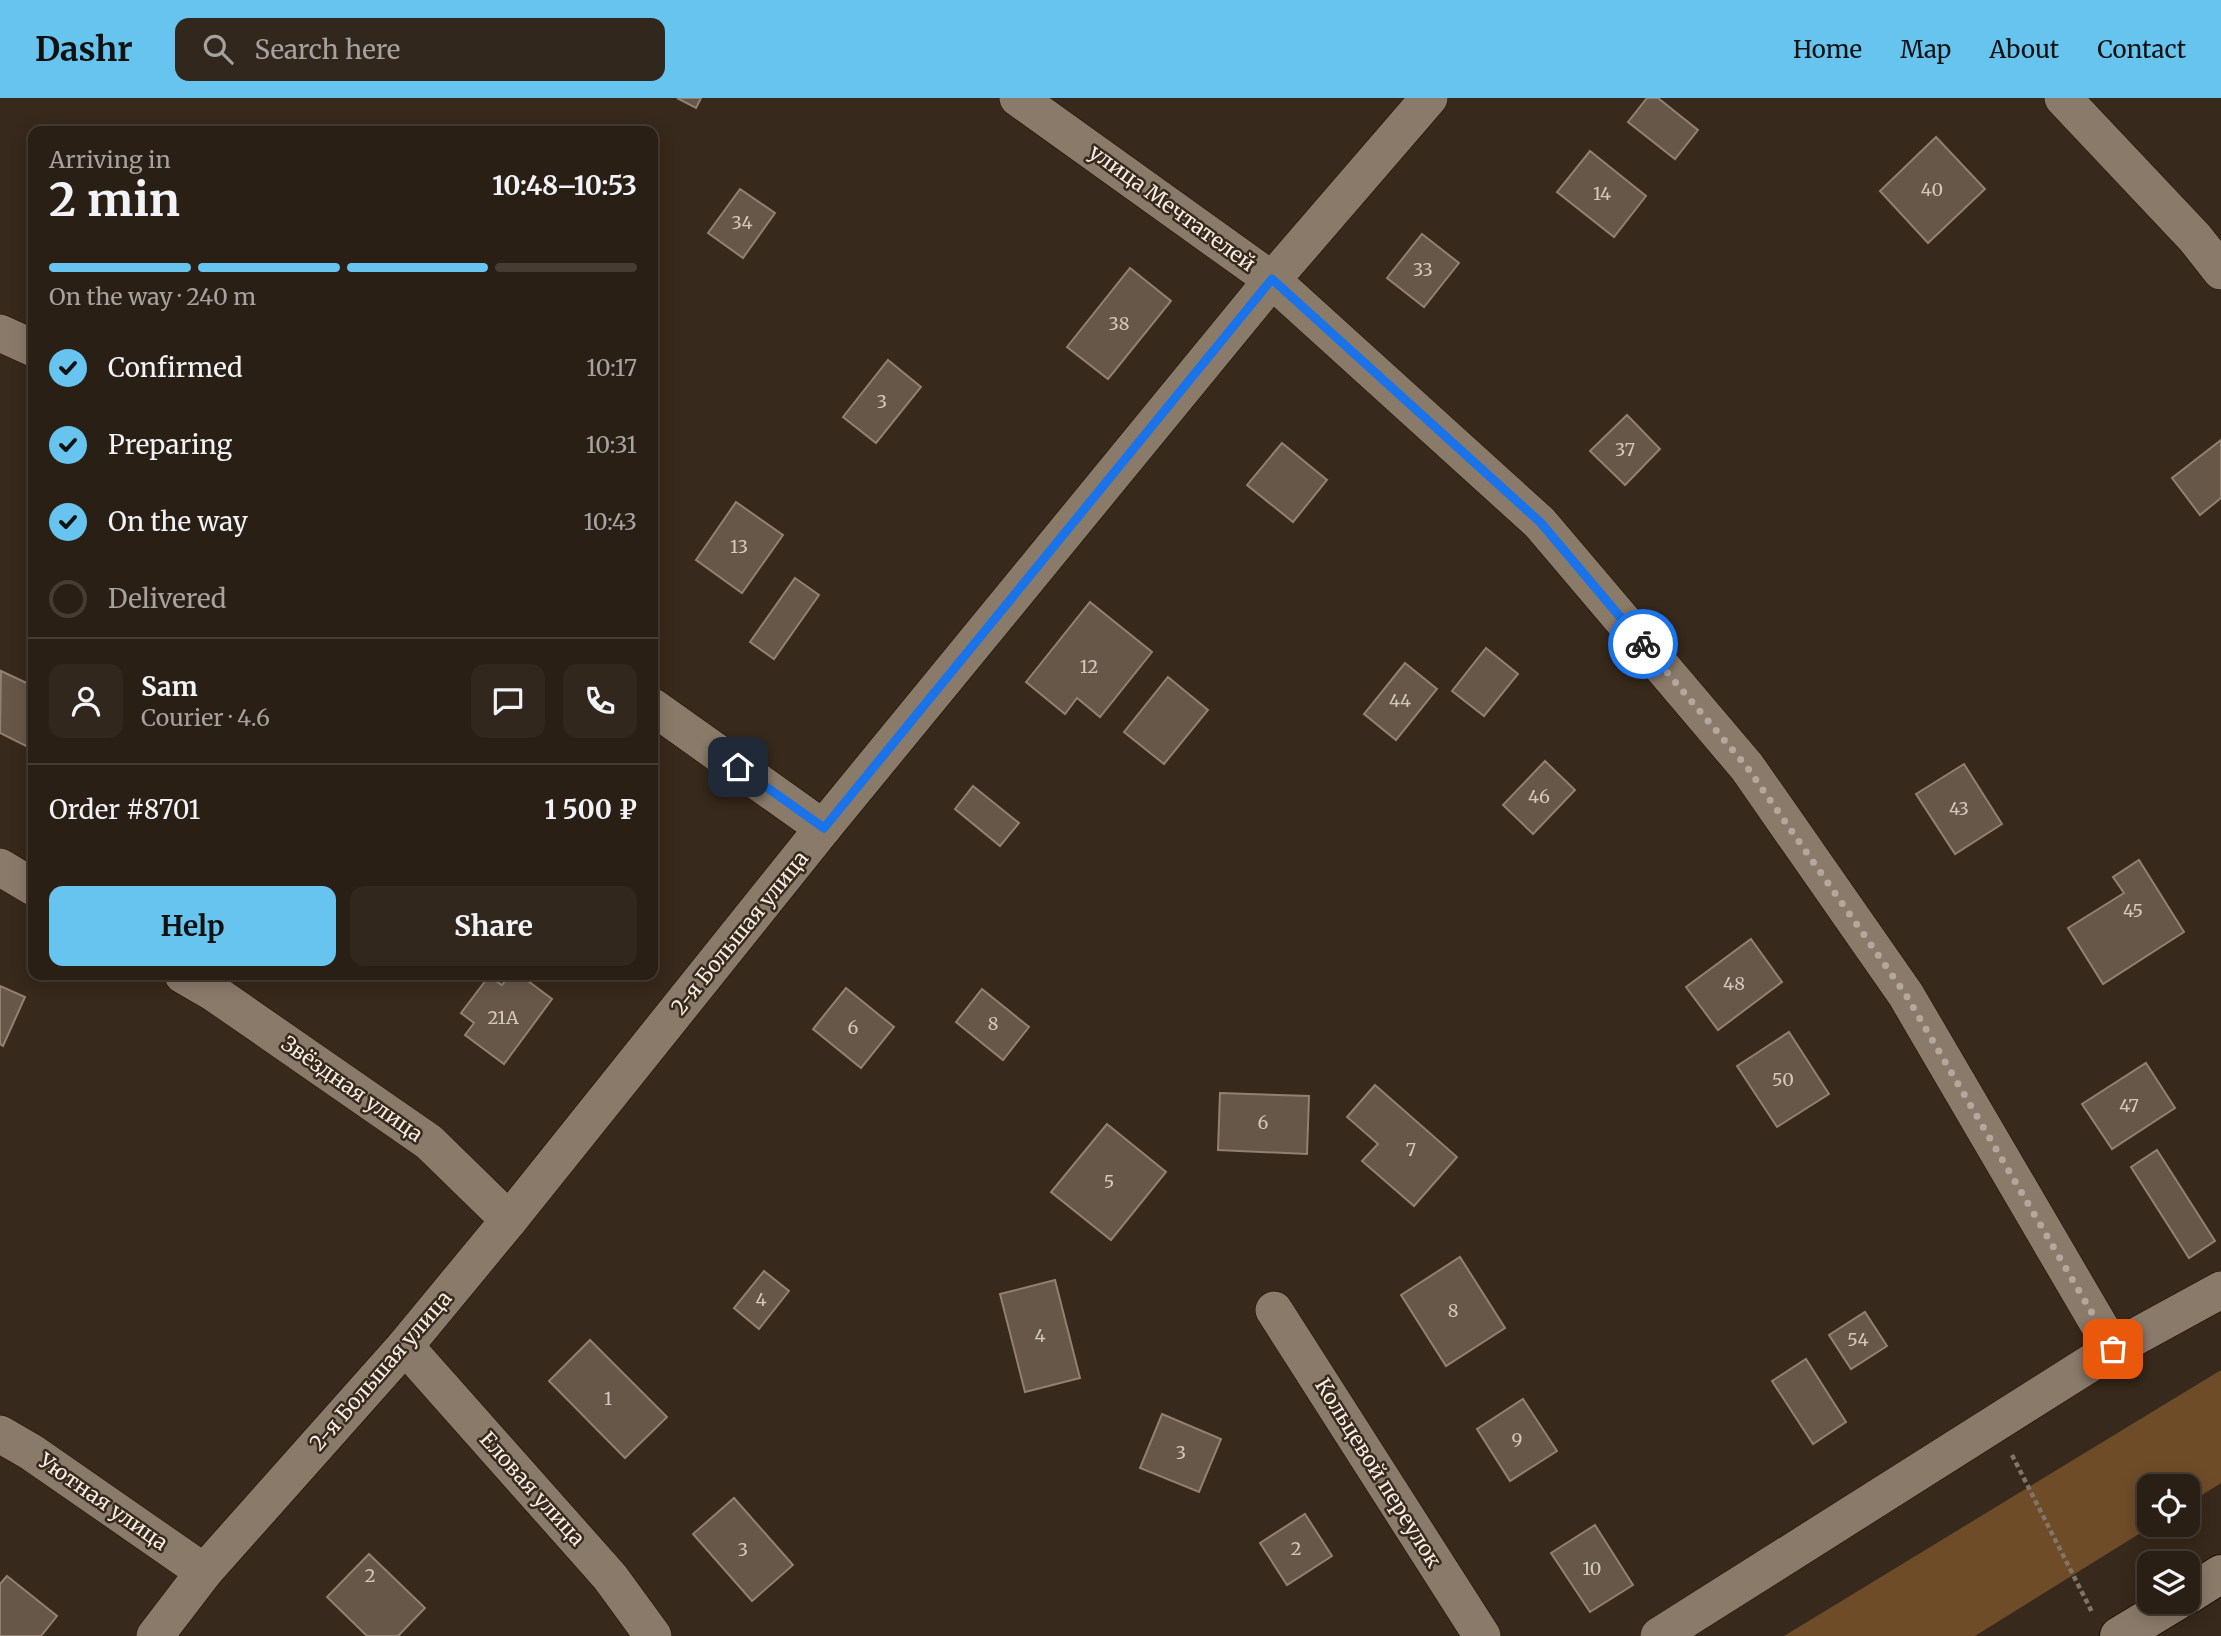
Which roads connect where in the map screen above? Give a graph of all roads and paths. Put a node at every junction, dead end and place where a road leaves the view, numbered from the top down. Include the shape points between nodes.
1 (1018, 98) edge
2 (1429, 98) edge
3 (2063, 98) edge
4 (2221, 271) edge
5 (1272, 279) junction
6 (0, 333) edge
7 (28, 346) edge
8 (658, 711) edge
9 (824, 828) junction
10 (0, 867) edge
11 (28, 884) edge
12 (192, 980) edge
13 (509, 1220) junction
14 (2221, 1290) edge
15 (1274, 1310) dead end
16 (405, 1346) junction
17 (2113, 1349) junction
18 (1996, 1423) junction
19 (0, 1434) edge
20 (204, 1572) junction
21 (2221, 1574) edge
22 (2200, 1587) edge
23 (2137, 1614) edge
24 (2106, 1624) edge
25 (155, 1636) edge
26 (653, 1636) edge
27 (1482, 1636) edge
28 (1659, 1636) edge

1 - 5 street, улица Мечтателей
2 - 5 street, 2-я Большая улица
3 - 4 street
5 - 9 street, 2-я Большая улица
5 - 17 street, улица Мечтателей via 1541,523 1747,767 1906,995
6 - 7 street
8 - 9 street
9 - 13 street, 2-я Большая улица
10 - 11 street
12 - 13 street, Звёздная улица via 429,1142
13 - 16 street, 2-я Большая улица
14 - 17 street
15 - 27 street, Кольцевой переулок
16 - 20 street, 2-я Большая улица
16 - 26 street, Еловая улица via 610,1577
17 - 18 street
18 - 24 path
18 - 28 street
19 - 20 street, Уютная улица
20 - 25 street, 2-я Большая улица
21 - 22 street
23 - 24 street

